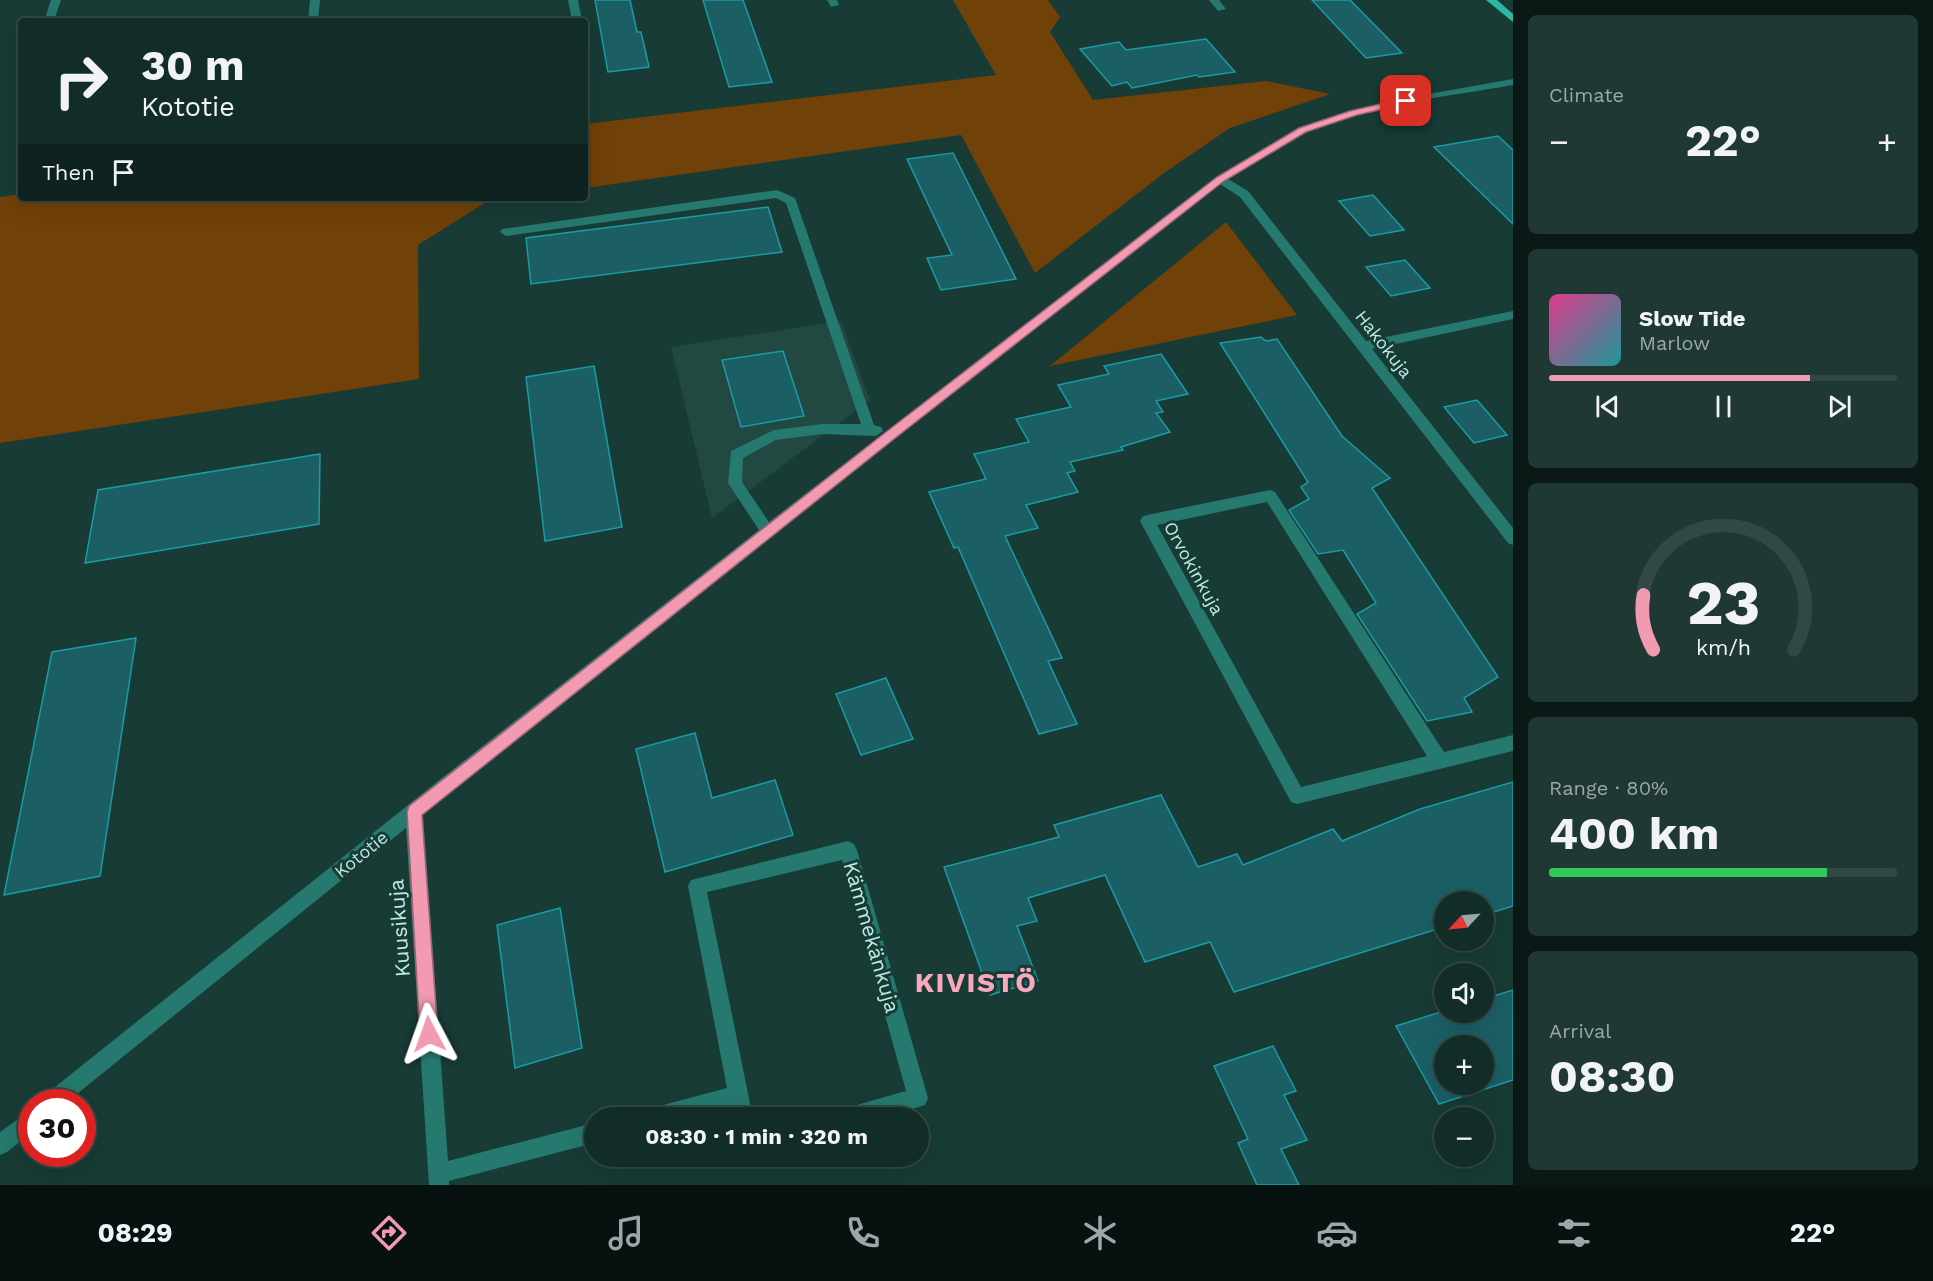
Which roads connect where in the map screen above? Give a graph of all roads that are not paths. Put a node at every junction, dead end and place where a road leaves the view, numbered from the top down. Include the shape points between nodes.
1 (56, 0) edge
2 (315, 0) edge
3 (573, 0) edge
4 (1214, 0) edge
5 (1491, 0) edge
6 (1221, 9) dead end
7 (50, 18) edge
8 (313, 18) edge
9 (576, 18) edge
10 (1513, 19) edge
11 (1513, 82) edge
12 (1220, 179) junction
13 (506, 232) dead end
14 (1513, 315) edge
15 (1363, 346) junction
16 (869, 429) junction
17 (890, 435) junction
18 (768, 532) junction
19 (1513, 539) edge
20 (1513, 743) edge
21 (1440, 761) junction
22 (414, 812) junction
23 (68, 1089) edge
24 (738, 1095) junction
25 (693, 1107) edge
26 (741, 1107) edge
27 (886, 1107) edge
28 (18, 1130) edge
29 (584, 1136) edge
30 (0, 1145) edge
31 (439, 1180) edge

1 - 7 street
2 - 8 street
3 - 9 street
4 - 6 street
5 - 10 main road
11 - 12 street, Kototie via 1354,113 1303,130
12 - 15 street, Hakokuja via 1244,194
12 - 17 street, Kototie
13 - 16 street via 777,194 791,201
14 - 15 street
15 - 19 street, Hakokuja
16 - 17 street
16 - 18 street via 774,435 736,455 735,483
17 - 18 street, Kototie
18 - 22 street, Kototie
20 - 21 street, Orvokinkuja
21 - 21 street, Orvokinkuja via 1297,796 1146,521 1270,496
22 - 23 street, Kototie
22 - 31 street, Kuusikuja
24 - 25 street
24 - 26 street, Kämmekänkuja
24 - 27 street, Kämmekänkuja via 696,886 848,850 918,1098
28 - 30 street
29 - 31 street

